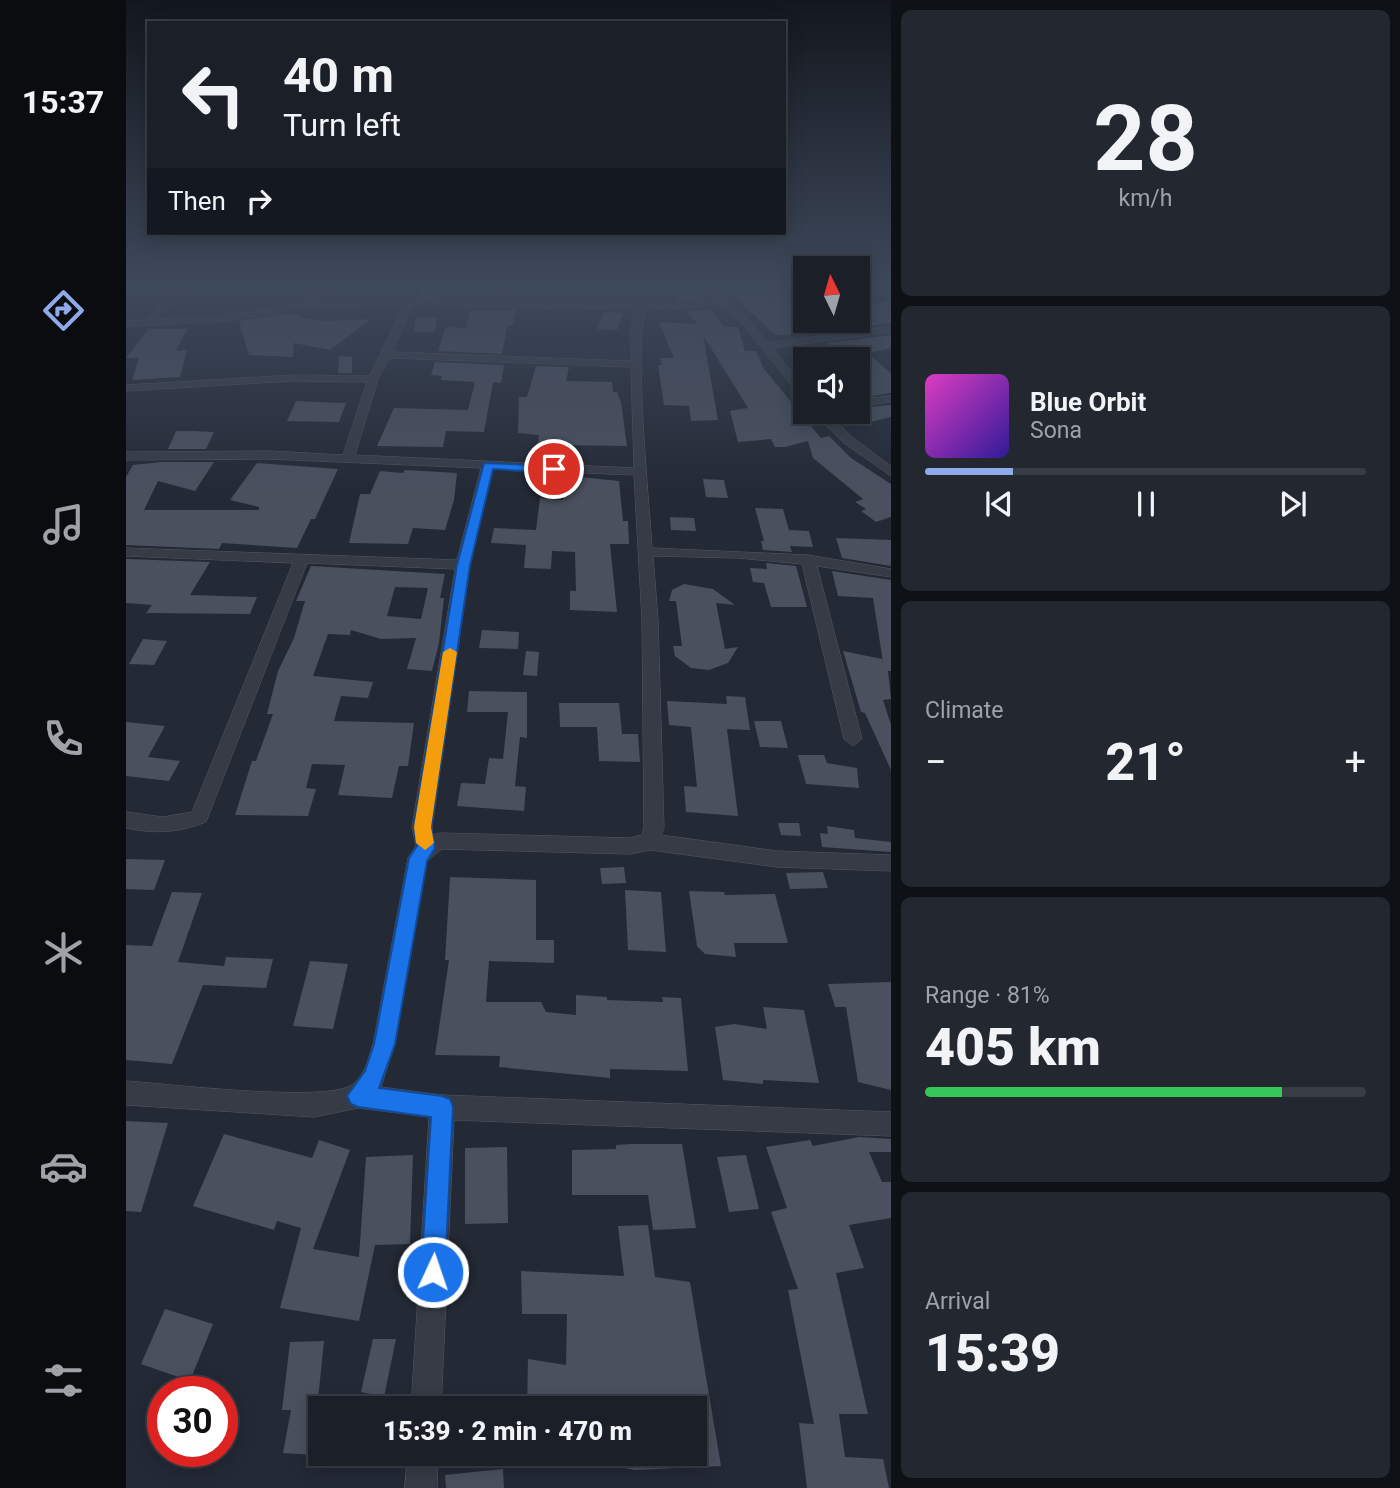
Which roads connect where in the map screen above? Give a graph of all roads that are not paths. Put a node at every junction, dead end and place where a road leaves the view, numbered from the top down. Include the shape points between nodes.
1 (387, 355) edge
2 (399, 355) edge
3 (637, 355) edge
4 (774, 355) edge
5 (637, 364) junction
6 (373, 379) junction
7 (793, 380) edge
8 (126, 388) edge
9 (891, 399) edge
10 (870, 402) edge
11 (831, 424) edge
12 (126, 456) edge
13 (348, 459) junction
14 (488, 466) junction
15 (641, 472) junction
16 (891, 472) edge
17 (126, 552) edge
18 (645, 552) junction
19 (302, 559) junction
20 (808, 559) junction
21 (463, 565) junction
22 (891, 573) edge
23 (853, 739) dead end
24 (126, 820) edge
25 (650, 842) junction
26 (426, 848) junction
27 (891, 863) edge
28 (126, 1093) edge
29 (358, 1096) junction
30 (442, 1107) junction
31 (891, 1124) edge
32 (427, 1396) edge
33 (422, 1466) edge
34 (421, 1488) edge

1 - 6 street
2 - 5 street
3 - 5 street
4 - 7 street
5 - 15 street
6 - 8 street via 293,378
6 - 13 street
9 - 10 street
11 - 16 street
12 - 13 street
13 - 14 street
14 - 15 street
14 - 21 street
15 - 18 street
17 - 19 street
18 - 20 street via 730,551
18 - 25 street via 654,828
19 - 21 street
19 - 24 street via 199,817 158,826
20 - 22 street
20 - 23 street
21 - 26 street via 422,827
25 - 26 street via 631,846 440,841
25 - 27 street via 777,859
26 - 29 street via 418,858 384,1044 374,1077
28 - 29 street via 314,1105
29 - 30 street
30 - 31 street
30 - 32 street
33 - 34 street

